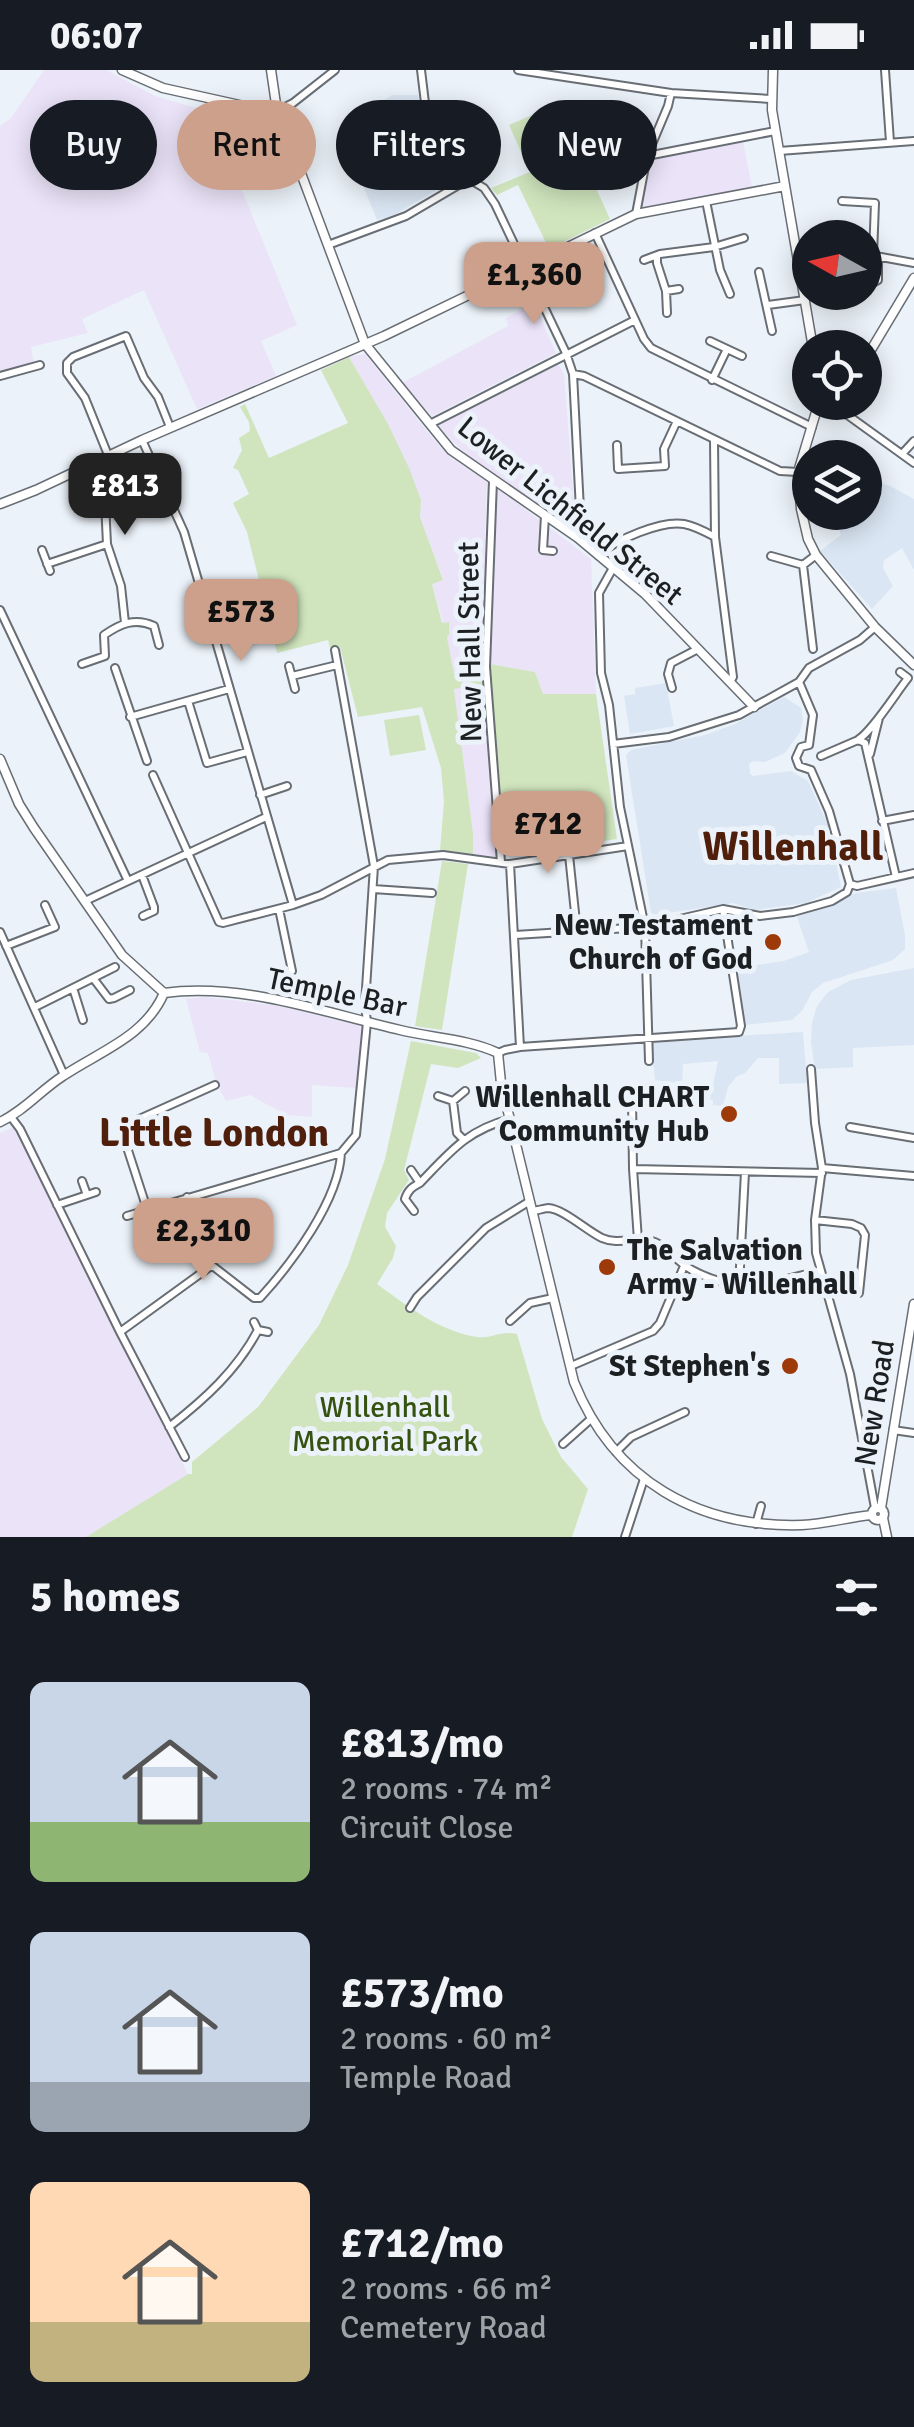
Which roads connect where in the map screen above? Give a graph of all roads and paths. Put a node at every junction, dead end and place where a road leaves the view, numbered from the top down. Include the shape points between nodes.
1 (271, 70) edge
2 (335, 70) edge
3 (421, 70) edge
4 (518, 70) edge
5 (772, 70) edge
6 (884, 70) edge
7 (123, 71) edge
8 (671, 93) junction
9 (771, 99) junction
10 (217, 100) edge
11 (276, 100) edge
12 (296, 100) edge
13 (425, 100) edge
14 (775, 131) junction
15 (657, 132) edge
16 (914, 140) edge
17 (890, 142) junction
18 (778, 151) junction
19 (657, 154) edge
20 (785, 186) junction
21 (307, 190) edge
22 (450, 190) edge
23 (486, 190) edge
24 (641, 190) edge
25 (706, 201) junction
26 (842, 201) dead end
27 (636, 214) junction
28 (874, 220) edge
29 (792, 224) edge
30 (595, 233) junction
31 (744, 238) dead end
32 (328, 244) junction
33 (714, 247) junction
34 (657, 256) junction
35 (882, 257) edge
36 (644, 260) dead end
37 (914, 263) edge
38 (525, 266) junction
39 (759, 272) dead end
40 (914, 279) edge
41 (679, 289) dead end
42 (666, 291) junction
43 (730, 294) dead end
44 (792, 302) edge
45 (768, 305) junction
46 (667, 313) dead end
47 (635, 320) junction
48 (772, 332) dead end
49 (882, 332) edge
50 (710, 342) dead end
51 (364, 344) junction
52 (726, 349) junction
53 (566, 353) junction
54 (742, 356) dead end
55 (40, 365) dead end
56 (573, 374) junction
57 (0, 376) edge
58 (712, 380) junction
59 (677, 420) junction
60 (814, 420) edge
61 (858, 420) edge
62 (430, 424) junction
63 (812, 427) junction
64 (170, 428) junction
65 (142, 440) junction
66 (714, 440) junction
67 (807, 440) edge
68 (914, 440) edge
69 (617, 445) dead end
70 (902, 454) junction
71 (108, 455) junction
72 (914, 463) edge
73 (90, 464) junction
74 (792, 472) edge
75 (493, 480) junction
76 (0, 503) edge
77 (546, 516) junction
78 (806, 530) edge
79 (715, 537) junction
80 (578, 538) junction
81 (107, 544) junction
82 (42, 550) dead end
83 (553, 552) dead end
84 (598, 554) junction
85 (816, 555) junction
86 (771, 556) dead end
87 (804, 565) junction
88 (614, 568) junction
89 (0, 610) edge
90 (2, 620) edge
91 (125, 623) junction
92 (876, 627) junction
93 (159, 644) dead end
94 (699, 648) junction
95 (813, 649) dead end
96 (334, 650) dead end
97 (82, 664) dead end
98 (337, 664) junction
99 (914, 665) edge
100 (290, 666) dead end
101 (115, 668) dead end
102 (900, 672) dead end
103 (292, 676) junction
104 (911, 680) edge
105 (730, 682) junction
106 (799, 682) junction
107 (229, 688) junction
108 (295, 688) dead end
109 (672, 688) dead end
110 (188, 701) junction
111 (754, 707) junction
112 (880, 715) junction
113 (130, 718) junction
114 (858, 740) junction
115 (613, 744) junction
116 (809, 745) junction
117 (247, 752) junction
118 (821, 756) junction
119 (870, 756) junction
120 (0, 759) edge
121 (147, 761) dead end
122 (811, 770) junction
123 (153, 775) dead end
124 (287, 786) dead end
125 (260, 795) junction
126 (914, 815) edge
127 (266, 817) junction
128 (882, 821) junction
129 (628, 846) junction
130 (188, 853) junction
131 (568, 855) junction
132 (506, 863) junction
133 (374, 866) junction
134 (914, 873) edge
135 (142, 875) junction
136 (896, 877) junction
137 (128, 881) junction
138 (850, 884) junction
139 (373, 888) junction
140 (432, 893) dead end
141 (85, 901) junction
142 (45, 905) dead end
143 (293, 905) junction
144 (279, 909) junction
145 (723, 909) junction
146 (143, 916) dead end
147 (644, 928) junction
148 (0, 932) edge
149 (578, 932) junction
150 (514, 935) junction
151 (6, 946) junction
152 (115, 967) dead end
153 (292, 972) dead end
154 (93, 978) junction
155 (73, 988) junction
156 (130, 990) dead end
157 (164, 993) junction
158 (35, 1007) junction
159 (83, 1020) dead end
160 (366, 1022) junction
161 (648, 1037) junction
162 (520, 1048) junction
163 (498, 1053) junction
164 (648, 1061) dead end
165 (811, 1069) dead end
166 (64, 1075) junction
167 (214, 1085) dead end
168 (465, 1091) dead end
169 (438, 1096) dead end
170 (632, 1098) dead end
171 (453, 1101) junction
172 (11, 1117) junction
173 (510, 1119) junction
174 (0, 1122) edge
175 (850, 1127) dead end
176 (914, 1138) edge
177 (463, 1139) junction
178 (340, 1153) junction
179 (633, 1168) junction
180 (411, 1170) dead end
181 (822, 1171) junction
182 (745, 1172) junction
183 (914, 1176) edge
184 (82, 1180) dead end
185 (420, 1183) junction
186 (96, 1192) dead end
187 (86, 1195) junction
188 (187, 1197) junction
189 (530, 1201) junction
190 (57, 1205) junction
191 (147, 1209) junction
192 (414, 1211) dead end
193 (533, 1211) junction
194 (127, 1216) dead end
195 (816, 1220) junction
196 (638, 1240) junction
197 (210, 1266) junction
198 (684, 1266) junction
199 (819, 1271) junction
200 (739, 1286) junction
201 (859, 1293) dead end
202 (553, 1298) junction
203 (914, 1304) edge
204 (410, 1308) dead end
205 (510, 1321) dead end
206 (120, 1332) junction
207 (268, 1332) dead end
208 (910, 1355) edge
209 (570, 1366) junction
210 (685, 1412) dead end
211 (592, 1418) junction
212 (169, 1426) junction
213 (894, 1430) junction
214 (914, 1433) edge
215 (562, 1444) dead end
216 (616, 1452) junction
217 (185, 1456) dead end
218 (644, 1479) junction
219 (762, 1506) dead end
220 (878, 1514) junction
221 (756, 1524) junction
222 (624, 1537) edge
223 (885, 1537) edge

1 - 11 street
2 - 12 street
3 - 13 street
4 - 8 street
5 - 9 street
6 - 17 street
7 - 10 street
8 - 9 street
8 - 15 street
9 - 14 street
14 - 18 street
14 - 19 street
16 - 17 street
17 - 18 street
18 - 20 street
20 - 25 street
20 - 29 street
21 - 32 street, Lower Lichfield Street
22 - 32 street via 406,216
23 - 38 street
24 - 27 street
25 - 27 street
25 - 33 street
26 - 28 street via 875,203
27 - 30 street
30 - 38 street
30 - 47 street
31 - 33 street
32 - 51 street, Lower Lichfield Street
33 - 34 street
33 - 43 street
34 - 36 street
34 - 42 street
35 - 37 street
38 - 51 street
38 - 53 street
39 - 45 street
40 - 49 street
41 - 42 street
42 - 46 street
44 - 45 street
45 - 48 street
47 - 53 street
47 - 58 street via 651,348
50 - 52 street
51 - 62 street, Lower Lichfield Street
51 - 64 street
52 - 54 street
52 - 58 street
53 - 56 street
53 - 62 street
55 - 57 street
56 - 59 street
56 - 80 street
58 - 63 street
59 - 66 street
59 - 69 street via 664,449 665,466 618,469
60 - 63 street
61 - 70 street
62 - 75 street, Lower Lichfield Street via 451,450
63 - 67 street
64 - 65 street
64 - 71 street via 126,336 73,357 68,372
65 - 71 street
65 - 107 street via 184,532
66 - 74 street
66 - 79 street
68 - 70 street
70 - 72 street
71 - 73 street
73 - 76 street
73 - 81 street via 105,502
75 - 77 street, Lower Lichfield Street
75 - 132 street, New Hall Street via 486,667
77 - 80 street, Lower Lichfield Street
77 - 83 street via 543,550
78 - 85 street
79 - 84 street via 669,524
79 - 105 street
80 - 84 street, Lower Lichfield Street
81 - 82 street via 48,568
81 - 91 street
84 - 88 street, Lower Lichfield Street
85 - 87 street
85 - 92 street
86 - 87 street
87 - 95 street
88 - 94 street, Lower Lichfield Street
88 - 115 street via 599,599 600,673
89 - 90 street
90 - 137 street
91 - 93 street via 154,626
91 - 97 street via 104,635 104,656
92 - 99 street
92 - 106 street via 809,668
94 - 105 street, Lower Lichfield Street
94 - 109 street via 671,663
96 - 98 street
98 - 103 street
98 - 133 street
100 - 103 street
101 - 113 street
102 - 104 street
103 - 108 street
104 - 112 street
105 - 111 street, Lower Lichfield Street
106 - 111 street
106 - 116 street via 813,714
107 - 110 street
107 - 117 street
110 - 113 street
110 - 117 street via 207,762
111 - 115 street via 669,737
112 - 114 street
112 - 119 street
113 - 121 street
114 - 118 street
114 - 119 street
115 - 129 street
116 - 118 street
116 - 122 street via 796,758
117 - 125 street
118 - 122 street
119 - 128 street
120 - 141 street via 27,816
122 - 138 street
123 - 130 street
124 - 125 street
125 - 127 street
126 - 128 street
127 - 130 street
127 - 143 street
128 - 136 street
129 - 131 street
129 - 147 street
130 - 135 street
130 - 144 street via 219,922
131 - 132 street
131 - 149 street
132 - 133 street via 443,855
132 - 150 street, New Hall Street
133 - 139 street
133 - 143 street
134 - 136 street
135 - 137 street
135 - 146 street via 154,907
136 - 138 street
137 - 141 street
138 - 145 street via 841,896 807,910 760,916
139 - 140 street
139 - 160 street
141 - 157 street via 122,956
142 - 151 street via 56,927
143 - 144 street
144 - 153 street
145 - 147 street
145 - 161 street via 739,1032
147 - 149 street
147 - 161 street
148 - 151 street
149 - 150 street
150 - 162 street, New Hall Street
151 - 158 street
152 - 154 street
154 - 155 street
154 - 156 street via 109,998
155 - 158 street
155 - 159 street
157 - 160 street, Temple Bar via 212,991
157 - 166 street via 137,1030
158 - 166 street
160 - 163 street, Temple Bar
160 - 178 street via 356,1135
161 - 162 street
161 - 164 street
162 - 163 street
163 - 173 street
165 - 181 street
166 - 172 street
167 - 191 street via 128,1124 126,1144
168 - 171 street
169 - 171 street
170 - 179 street
171 - 177 street
172 - 174 street
172 - 190 street
173 - 177 street
173 - 189 street
175 - 176 street
177 - 185 street
178 - 188 street
178 - 197 street via 340,1171 317,1222 260,1298
179 - 182 street
179 - 196 street
180 - 185 street
181 - 182 street
181 - 183 street
181 - 195 street
182 - 200 street
184 - 187 street
185 - 192 street via 405,1199
186 - 187 street
187 - 190 street
188 - 191 street
188 - 197 street
189 - 193 street
189 - 204 street via 486,1228
190 - 206 street
191 - 194 street
193 - 196 street via 551,1208 602,1238
193 - 202 street
195 - 199 street
195 - 201 street via 861,1228
196 - 198 street via 655,1242
197 - 206 street
198 - 200 street
198 - 209 street via 653,1331
199 - 200 street
199 - 220 street via 850,1374
202 - 205 street via 530,1303
202 - 209 street
203 - 208 street, New Road
206 - 212 street
207 - 212 street via 256,1326 247,1350 220,1384
208 - 213 street, New Road
209 - 211 street
210 - 216 street via 631,1437
211 - 215 street
211 - 216 street
212 - 217 street
213 - 214 street
213 - 220 street, New Road
216 - 218 street
218 - 221 street via 691,1506
218 - 222 street
219 - 221 street
220 - 221 street via 810,1525
220 - 223 street

